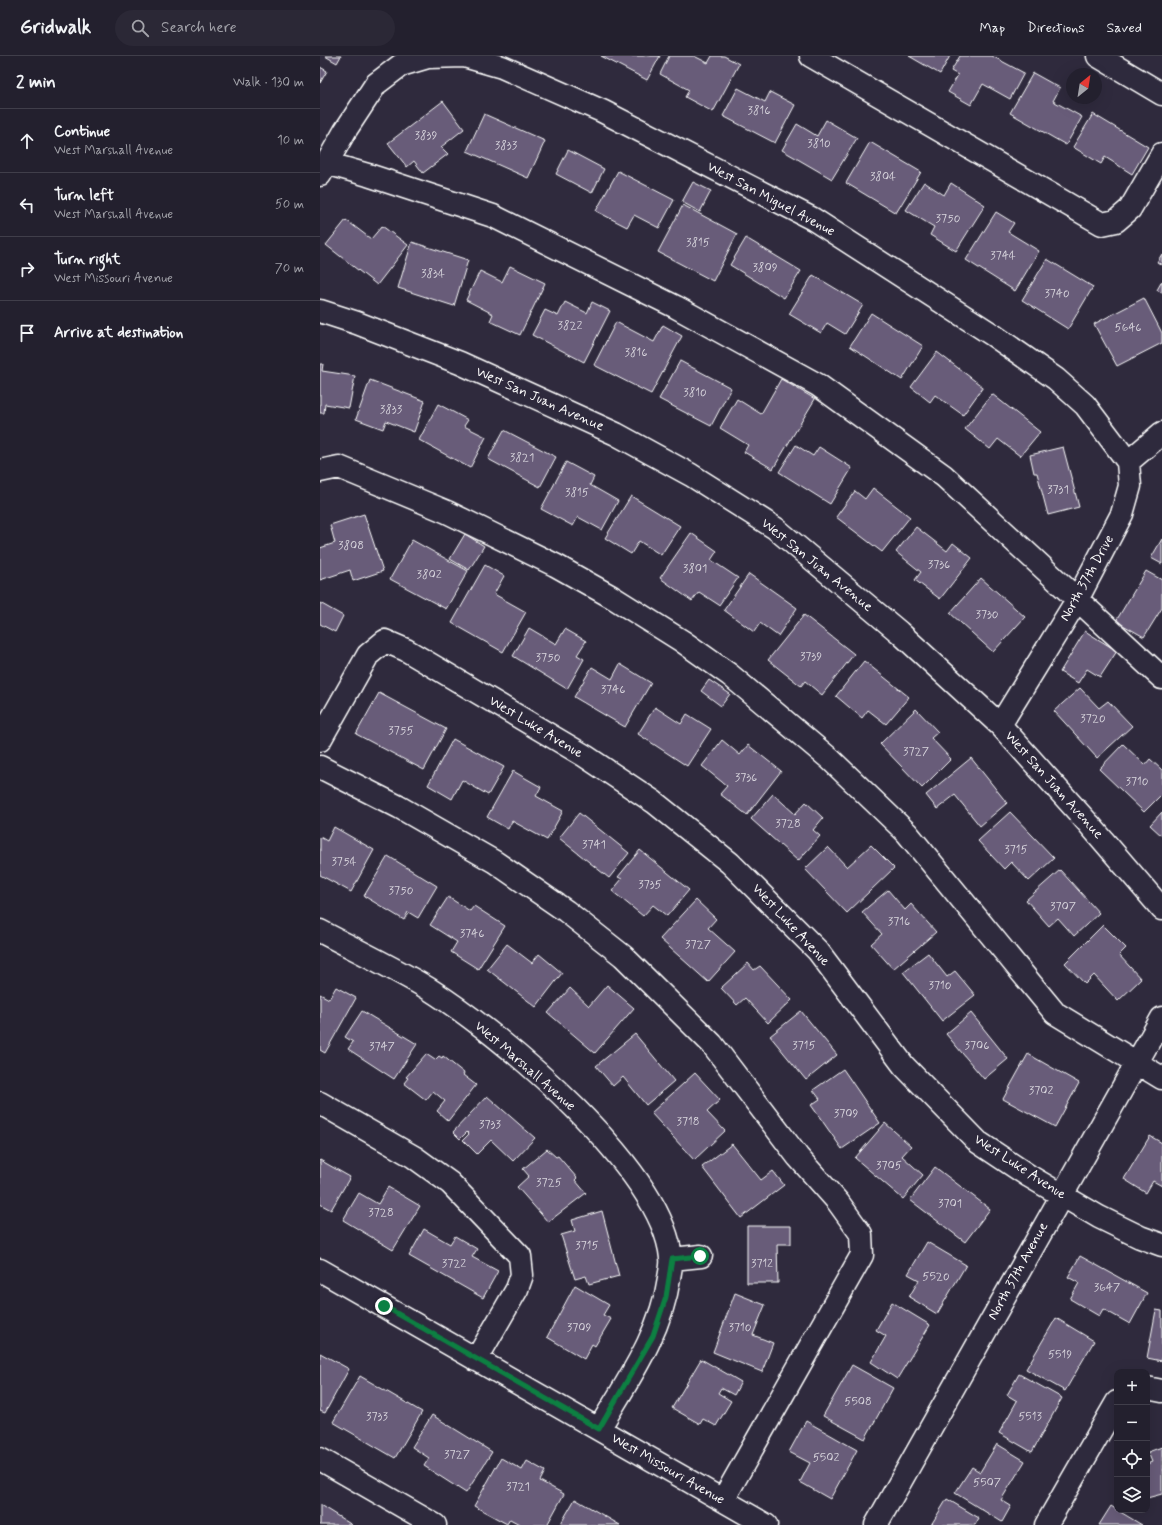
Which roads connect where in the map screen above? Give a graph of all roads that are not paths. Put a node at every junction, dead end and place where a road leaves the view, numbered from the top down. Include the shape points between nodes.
1 (428, 56) edge
2 (811, 56) edge
3 (1098, 56) edge
4 (1162, 94) edge
5 (1162, 154) edge
6 (323, 169) edge
7 (320, 311) edge
8 (1162, 433) edge
9 (1128, 462) junction
10 (320, 472) edge
11 (1077, 600) junction
12 (1162, 678) edge
13 (1000, 725) junction
14 (320, 740) edge
15 (320, 767) edge
16 (1162, 909) edge
17 (320, 931) edge
18 (1162, 1018) edge
19 (1136, 1063) junction
20 (1162, 1078) edge
21 (320, 1103) edge
22 (1061, 1195) junction
23 (1162, 1245) edge
24 (700, 1256) dead end
25 (672, 1259) junction
26 (320, 1270) edge
27 (476, 1360) junction
28 (1150, 1389) edge
29 (1162, 1391) edge
30 (1115, 1405) edge
31 (599, 1429) junction
32 (320, 1458) edge
33 (723, 1500) junction
34 (435, 1525) edge
35 (766, 1525) edge
36 (876, 1525) edge
37 (1046, 1525) edge

1 - 6 street, West San Miguel Avenue via 401,65 376,84
1 - 9 street, West San Miguel Avenue via 464,56 502,67 602,111 813,219 993,335 1056,379 1085,405
2 - 5 street via 1102,224 1116,221 1130,209
3 - 4 street
6 - 11 street via 368,175 493,216 676,307 818,385 944,476
7 - 13 street, West San Juan Avenue via 357,322 460,363 616,434 691,474 775,528 899,632
8 - 9 street
9 - 11 street, North 37th Drive via 1130,486 1122,514
10 - 19 street via 340,467 447,512 555,564 612,597 730,675 830,759 907,833 1055,1013
11 - 12 street
11 - 13 street, North 37th Drive
13 - 16 street, West San Juan Avenue
14 - 22 street, West Luke Avenue via 368,654 385,641 406,650 585,756 654,802 730,863 818,951 904,1066 978,1142
15 - 33 street via 399,807 495,862 566,911 623,956 712,1044 798,1157 838,1202 861,1234 862,1256
17 - 25 street, West Marshall Avenue via 429,990 497,1039 550,1085 598,1131 641,1183 663,1222
18 - 19 street, North 37th Avenue
19 - 20 street
19 - 22 street, North 37th Avenue
21 - 27 street via 414,1157 450,1183 520,1256 522,1275 517,1289
22 - 23 street, West Luke Avenue via 1140,1238
22 - 36 street, North 37th Avenue
24 - 25 street
25 - 31 street, West Marshall Avenue via 666,1297 653,1336
26 - 27 street, West Missouri Avenue
27 - 31 street, West Missouri Avenue
28 - 29 street
30 - 37 street
31 - 33 street, West Missouri Avenue
32 - 34 street
33 - 35 street, West Missouri Avenue

